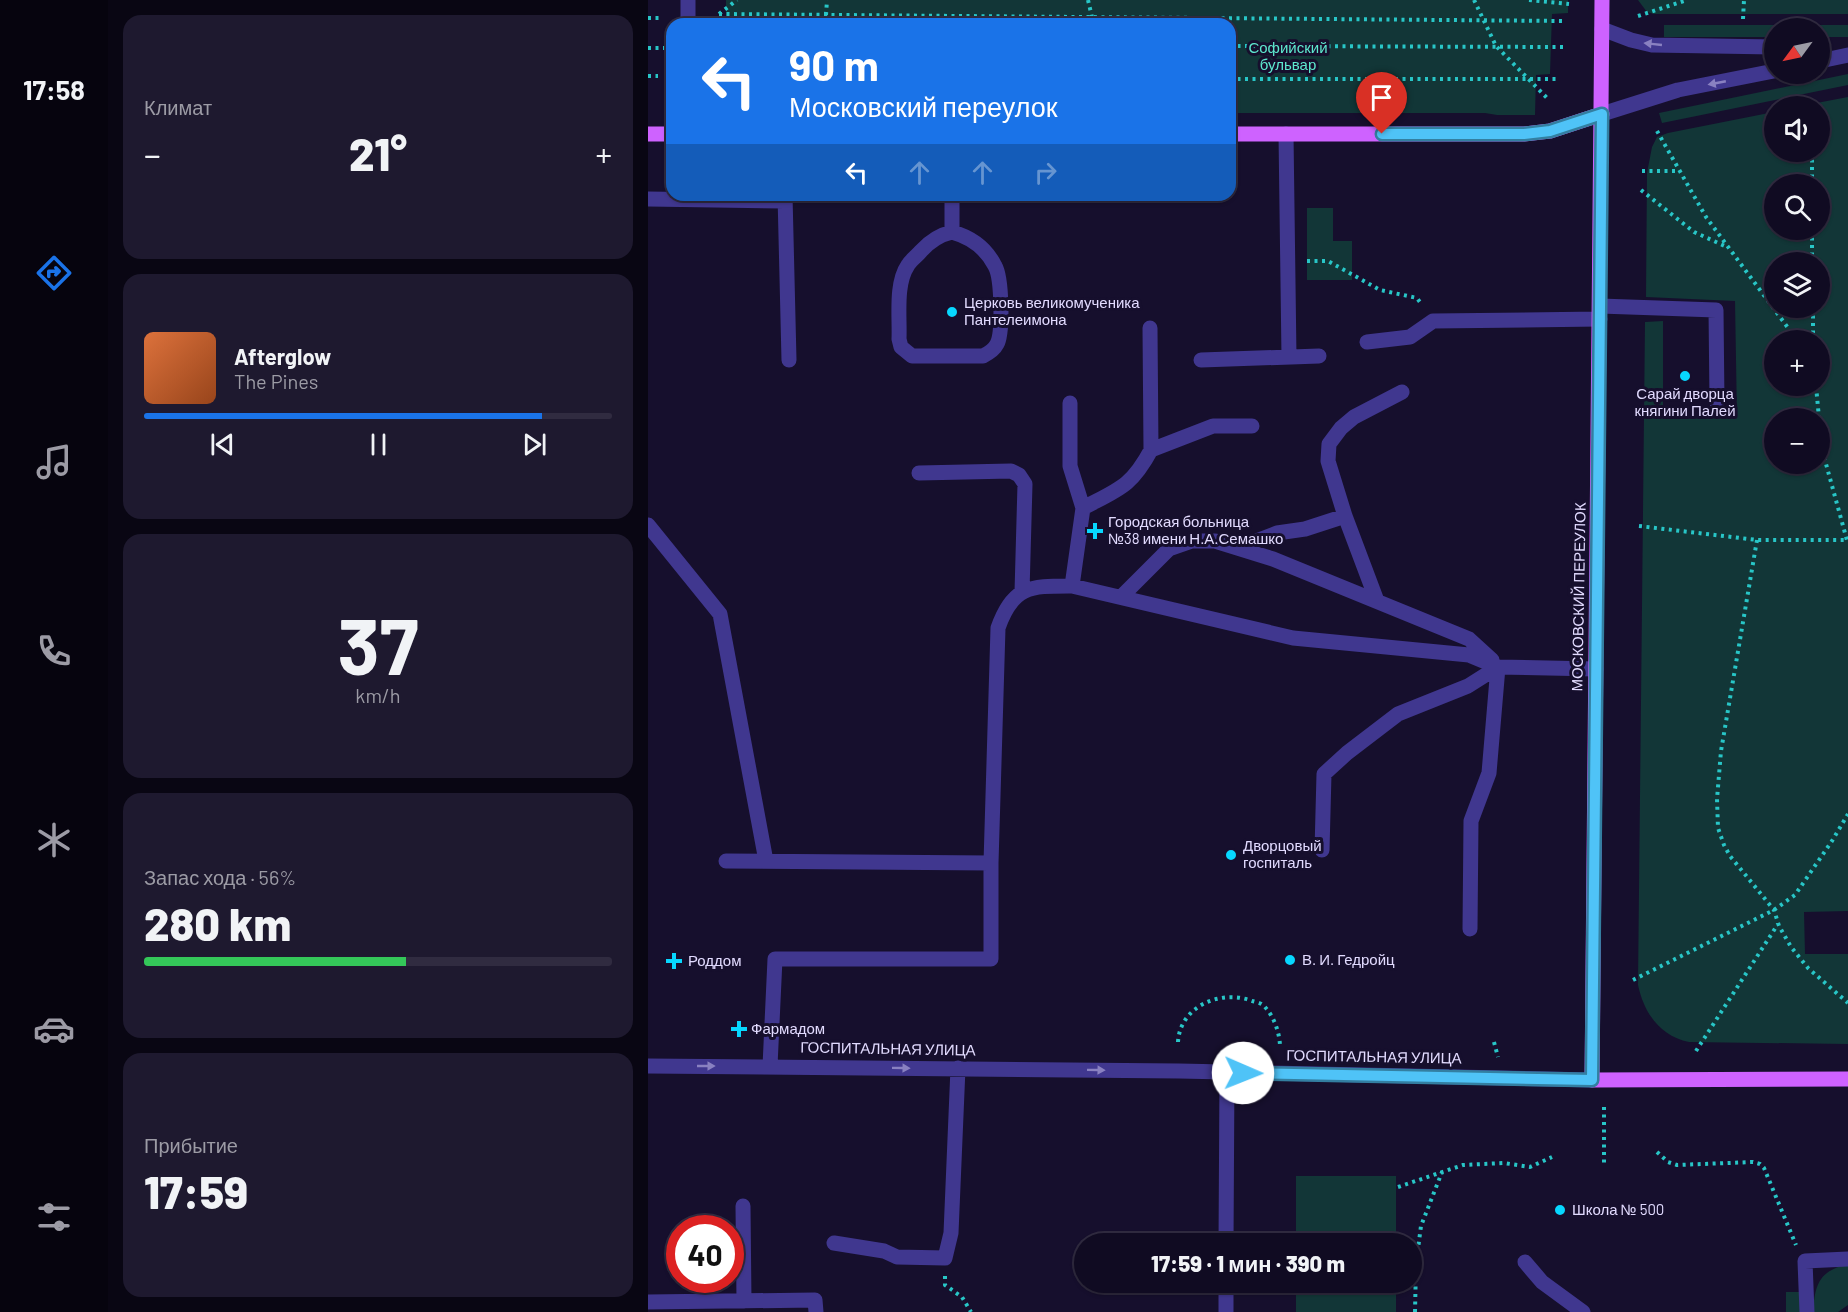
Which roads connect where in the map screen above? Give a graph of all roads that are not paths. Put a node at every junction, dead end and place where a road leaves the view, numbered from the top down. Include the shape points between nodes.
1 (688, 0) edge
2 (1602, 0) edge
3 (688, 18) edge
4 (1602, 28) junction
5 (1764, 47) edge
6 (1764, 74) edge
7 (1602, 114) junction
8 (648, 134) edge
9 (666, 134) edge
10 (1236, 134) edge
11 (1286, 134) junction
12 (648, 199) edge
13 (666, 199) edge
14 (785, 201) edge
15 (952, 201) edge
16 (952, 232) junction
17 (1600, 313) junction
18 (1150, 328) dead end
19 (1367, 342) dead end
20 (1319, 356) dead end
21 (1289, 357) junction
22 (789, 360) dead end
23 (1201, 360) dead end
24 (1402, 392) dead end
25 (1070, 403) dead end
26 (1717, 403) dead end
27 (1252, 426) dead end
28 (1151, 450) junction
29 (919, 473) dead end
30 (1083, 508) junction
31 (1345, 516) junction
32 (648, 525) edge
33 (1238, 548) junction
34 (1072, 586) junction
35 (1022, 592) junction
36 (1121, 597) junction
37 (1377, 601) junction
38 (1498, 667) junction
39 (1596, 669) junction
40 (1322, 850) dead end
41 (726, 861) dead end
42 (766, 861) junction
43 (991, 863) junction
44 (1470, 928) dead end
45 (648, 1066) edge
46 (770, 1066) junction
47 (958, 1068) junction
48 (1227, 1072) junction
49 (1848, 1079) edge
50 (1592, 1080) junction
51 (743, 1206) dead end
52 (1226, 1233) edge
53 (834, 1243) dead end
54 (1848, 1259) edge
55 (1525, 1262) dead end
56 (1226, 1293) edge
57 (744, 1301) junction
58 (648, 1302) edge
59 (725, 1306) edge
60 (816, 1312) edge
61 (1226, 1312) edge
62 (1583, 1312) edge
63 (1807, 1312) edge

1 - 3 street
2 - 4 main road, МОСКОВСКИЙ ПЕРЕУЛОК
5 -> 4 street via 1652,45
4 - 7 main road, МОСКОВСКИЙ ПЕРЕУЛОК
6 -> 7 street via 1678,90
7 - 11 main road via 1550,131 1524,134
7 - 17 main road, МОСКОВСКИЙ ПЕРЕУЛОК
8 - 9 main road
10 - 11 main road
11 - 21 street
12 - 13 street
14 - 22 street
15 - 16 street
16 - 16 street via 981,247 994,264 1001,285 999,339 991,352 983,356 912,356 899,339 903,275 927,244
17 - 19 street via 1433,321 1410,337
17 - 26 street via 1716,310
17 - 39 main road, МОСКОВСКИЙ ПЕРЕУЛОК
18 - 28 street
20 - 21 street
21 - 23 street
24 - 31 street via 1354,417 1329,444 1328,460
25 - 30 street via 1070,466
27 - 28 street via 1213,426
28 - 30 street via 1124,487
29 - 35 street via 1011,471 1019,475 1025,484
30 - 34 street
31 - 33 street via 1277,533
31 - 37 street
32 - 42 street via 720,614
33 - 36 street via 1215,541 1192,541 1169,549
33 - 37 street via 1273,558
34 - 35 street via 1043,586
34 - 36 street
35 - 43 street via 1005,607 998,628
36 - 38 street via 1293,638 1469,655
37 - 38 street via 1469,639
38 - 39 street
38 - 40 street via 1468,686 1398,714 1324,774
38 - 44 street via 1489,773 1471,821
39 - 50 main road, МОСКОВСКИЙ ПЕРЕУЛОК
41 - 42 street
42 - 43 street
43 - 46 street via 991,959 775,959
45 -> 46 street, ГОСПИТАЛЬНАЯ УЛИЦА
46 -> 47 street, ГОСПИТАЛЬНАЯ УЛИЦА
47 -> 48 street, ГОСПИТАЛЬНАЯ УЛИЦА
47 - 53 street via 951,1233 945,1258 897,1257 884,1251
48 - 50 street, ГОСПИТАЛЬНАЯ УЛИЦА
48 - 52 street
49 - 50 main road, ГОСПИТАЛЬНАЯ УЛИЦА
51 - 57 street
54 - 63 street via 1805,1261
55 - 62 street via 1542,1282
56 - 61 street
57 - 59 street
57 - 60 street via 816,1300
58 - 59 street

